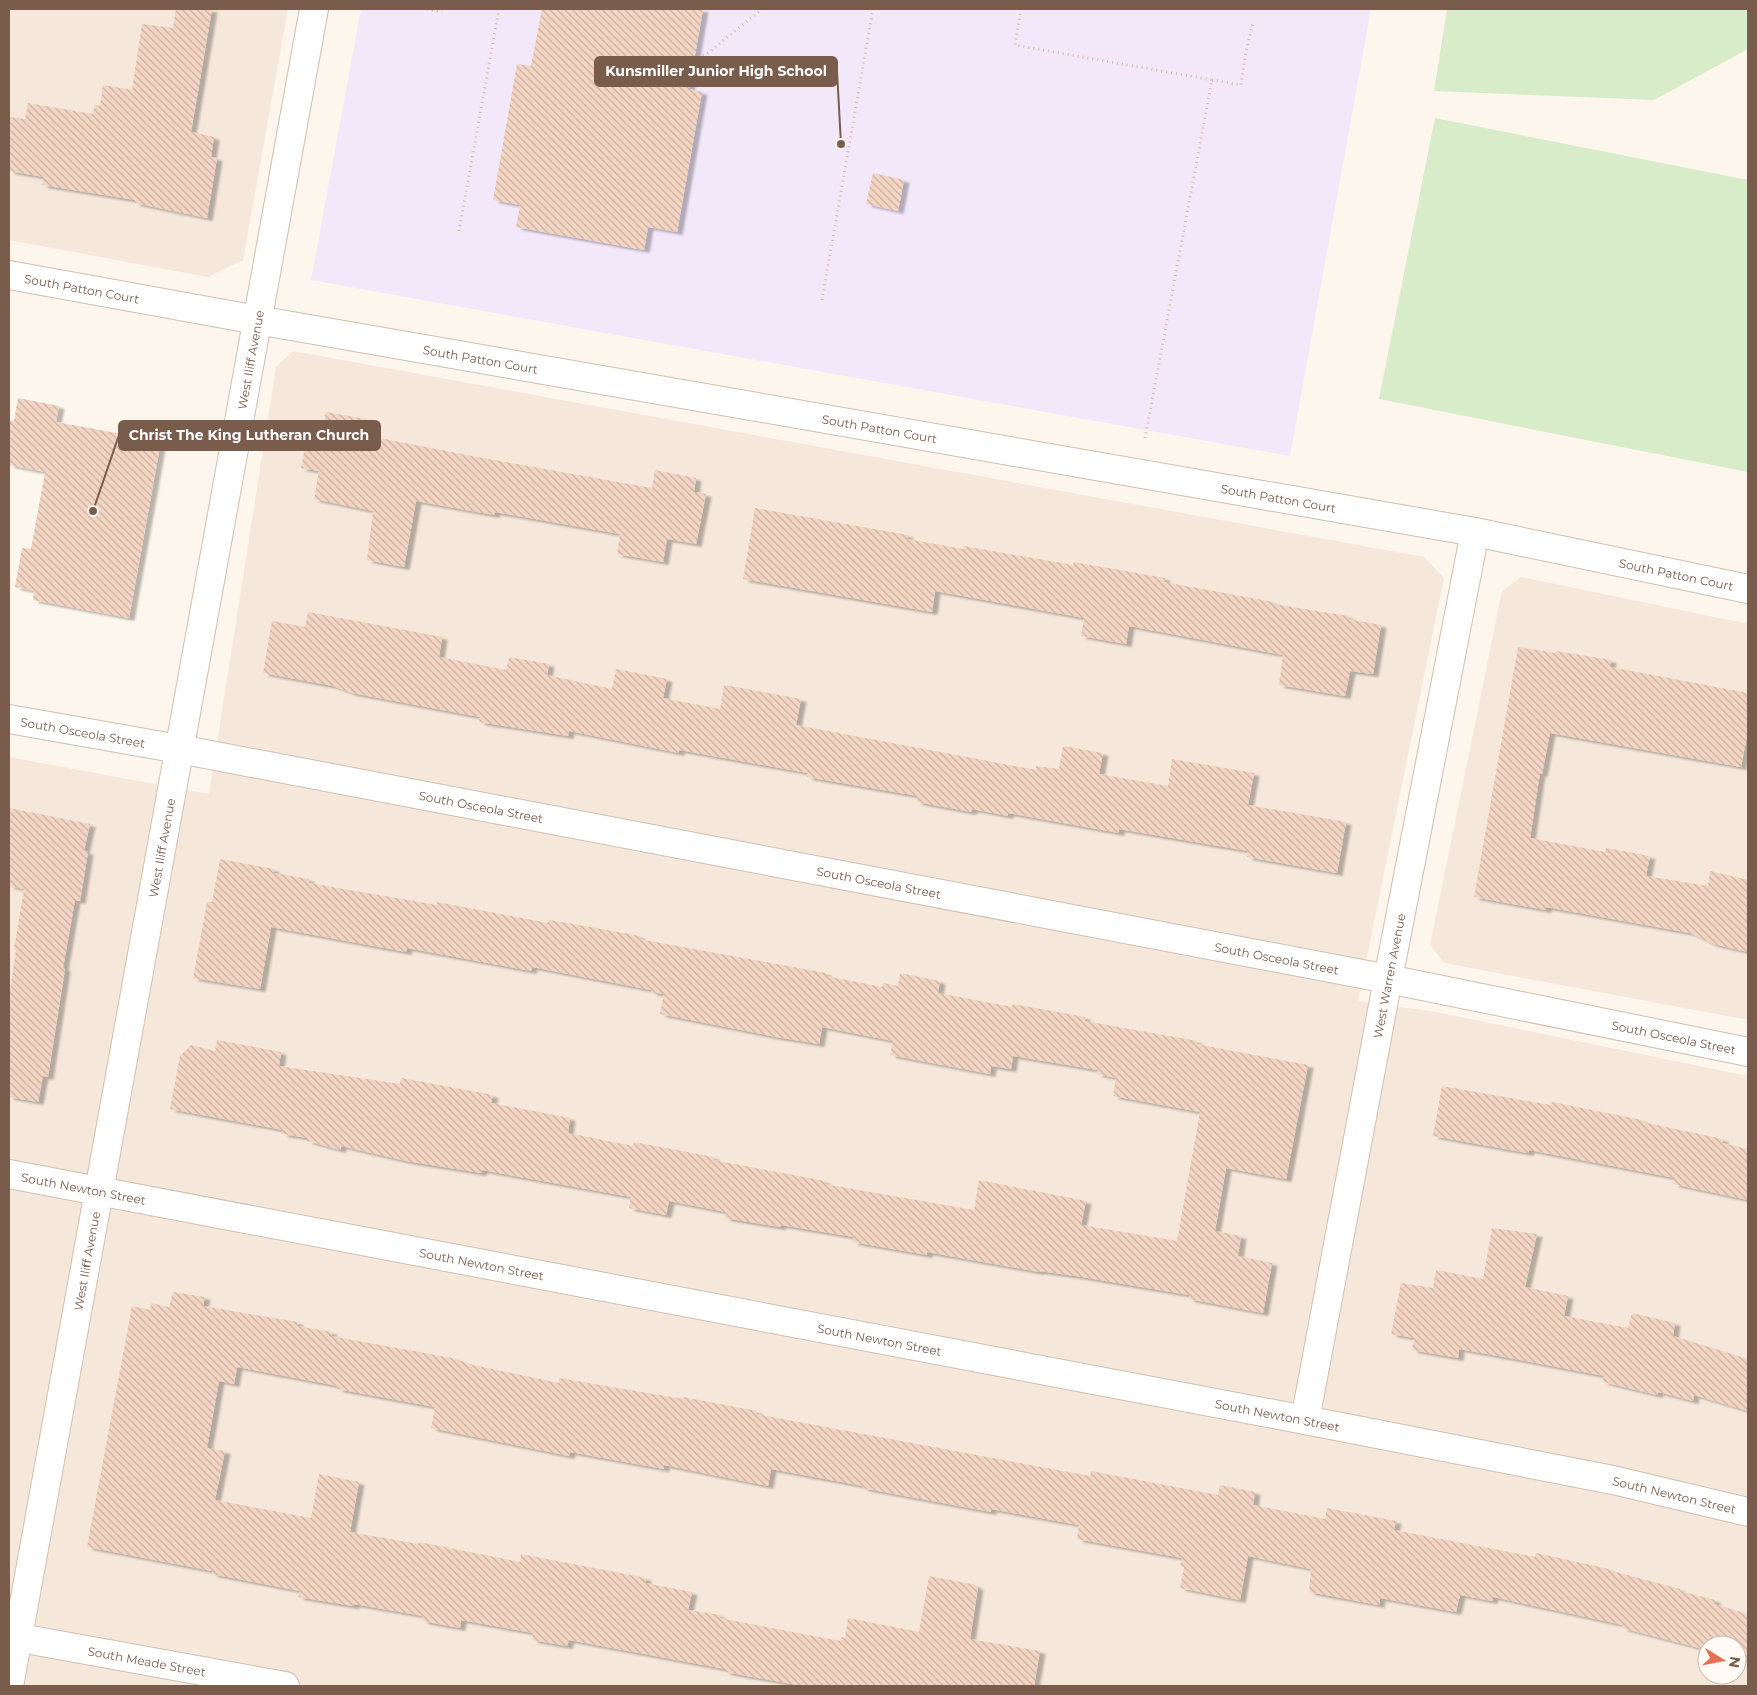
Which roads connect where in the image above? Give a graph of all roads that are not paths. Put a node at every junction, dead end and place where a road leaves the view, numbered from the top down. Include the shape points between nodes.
1 (314, 9) edge
2 (9, 275) edge
3 (257, 320) junction
4 (1475, 532) junction
5 (1748, 589) edge
6 (9, 720) edge
7 (179, 749) junction
8 (1388, 979) junction
9 (1748, 1052) edge
10 (9, 1174) edge
11 (99, 1191) junction
12 (1305, 1420) junction
13 (1748, 1512) edge
14 (13, 1636) edge
15 (9, 1686) edge
16 (285, 1686) edge

1 - 3 street, West Iliff Avenue
2 - 3 street, South Patton Court
3 - 4 street, South Patton Court
3 - 7 street, West Iliff Avenue
4 - 5 street, South Patton Court
4 - 8 street, West Warren Avenue
6 - 7 street, South Osceola Street
7 - 8 street, South Osceola Street
7 - 11 street, West Iliff Avenue
8 - 9 street, South Osceola Street
8 - 12 street, West Warren Avenue
10 - 11 street, South Newton Street
11 - 12 street, South Newton Street
11 - 14 street, West Iliff Avenue
12 - 13 street, South Newton Street via 1614,1480
14 - 15 street, West Iliff Avenue
14 - 16 street, South Meade Street

